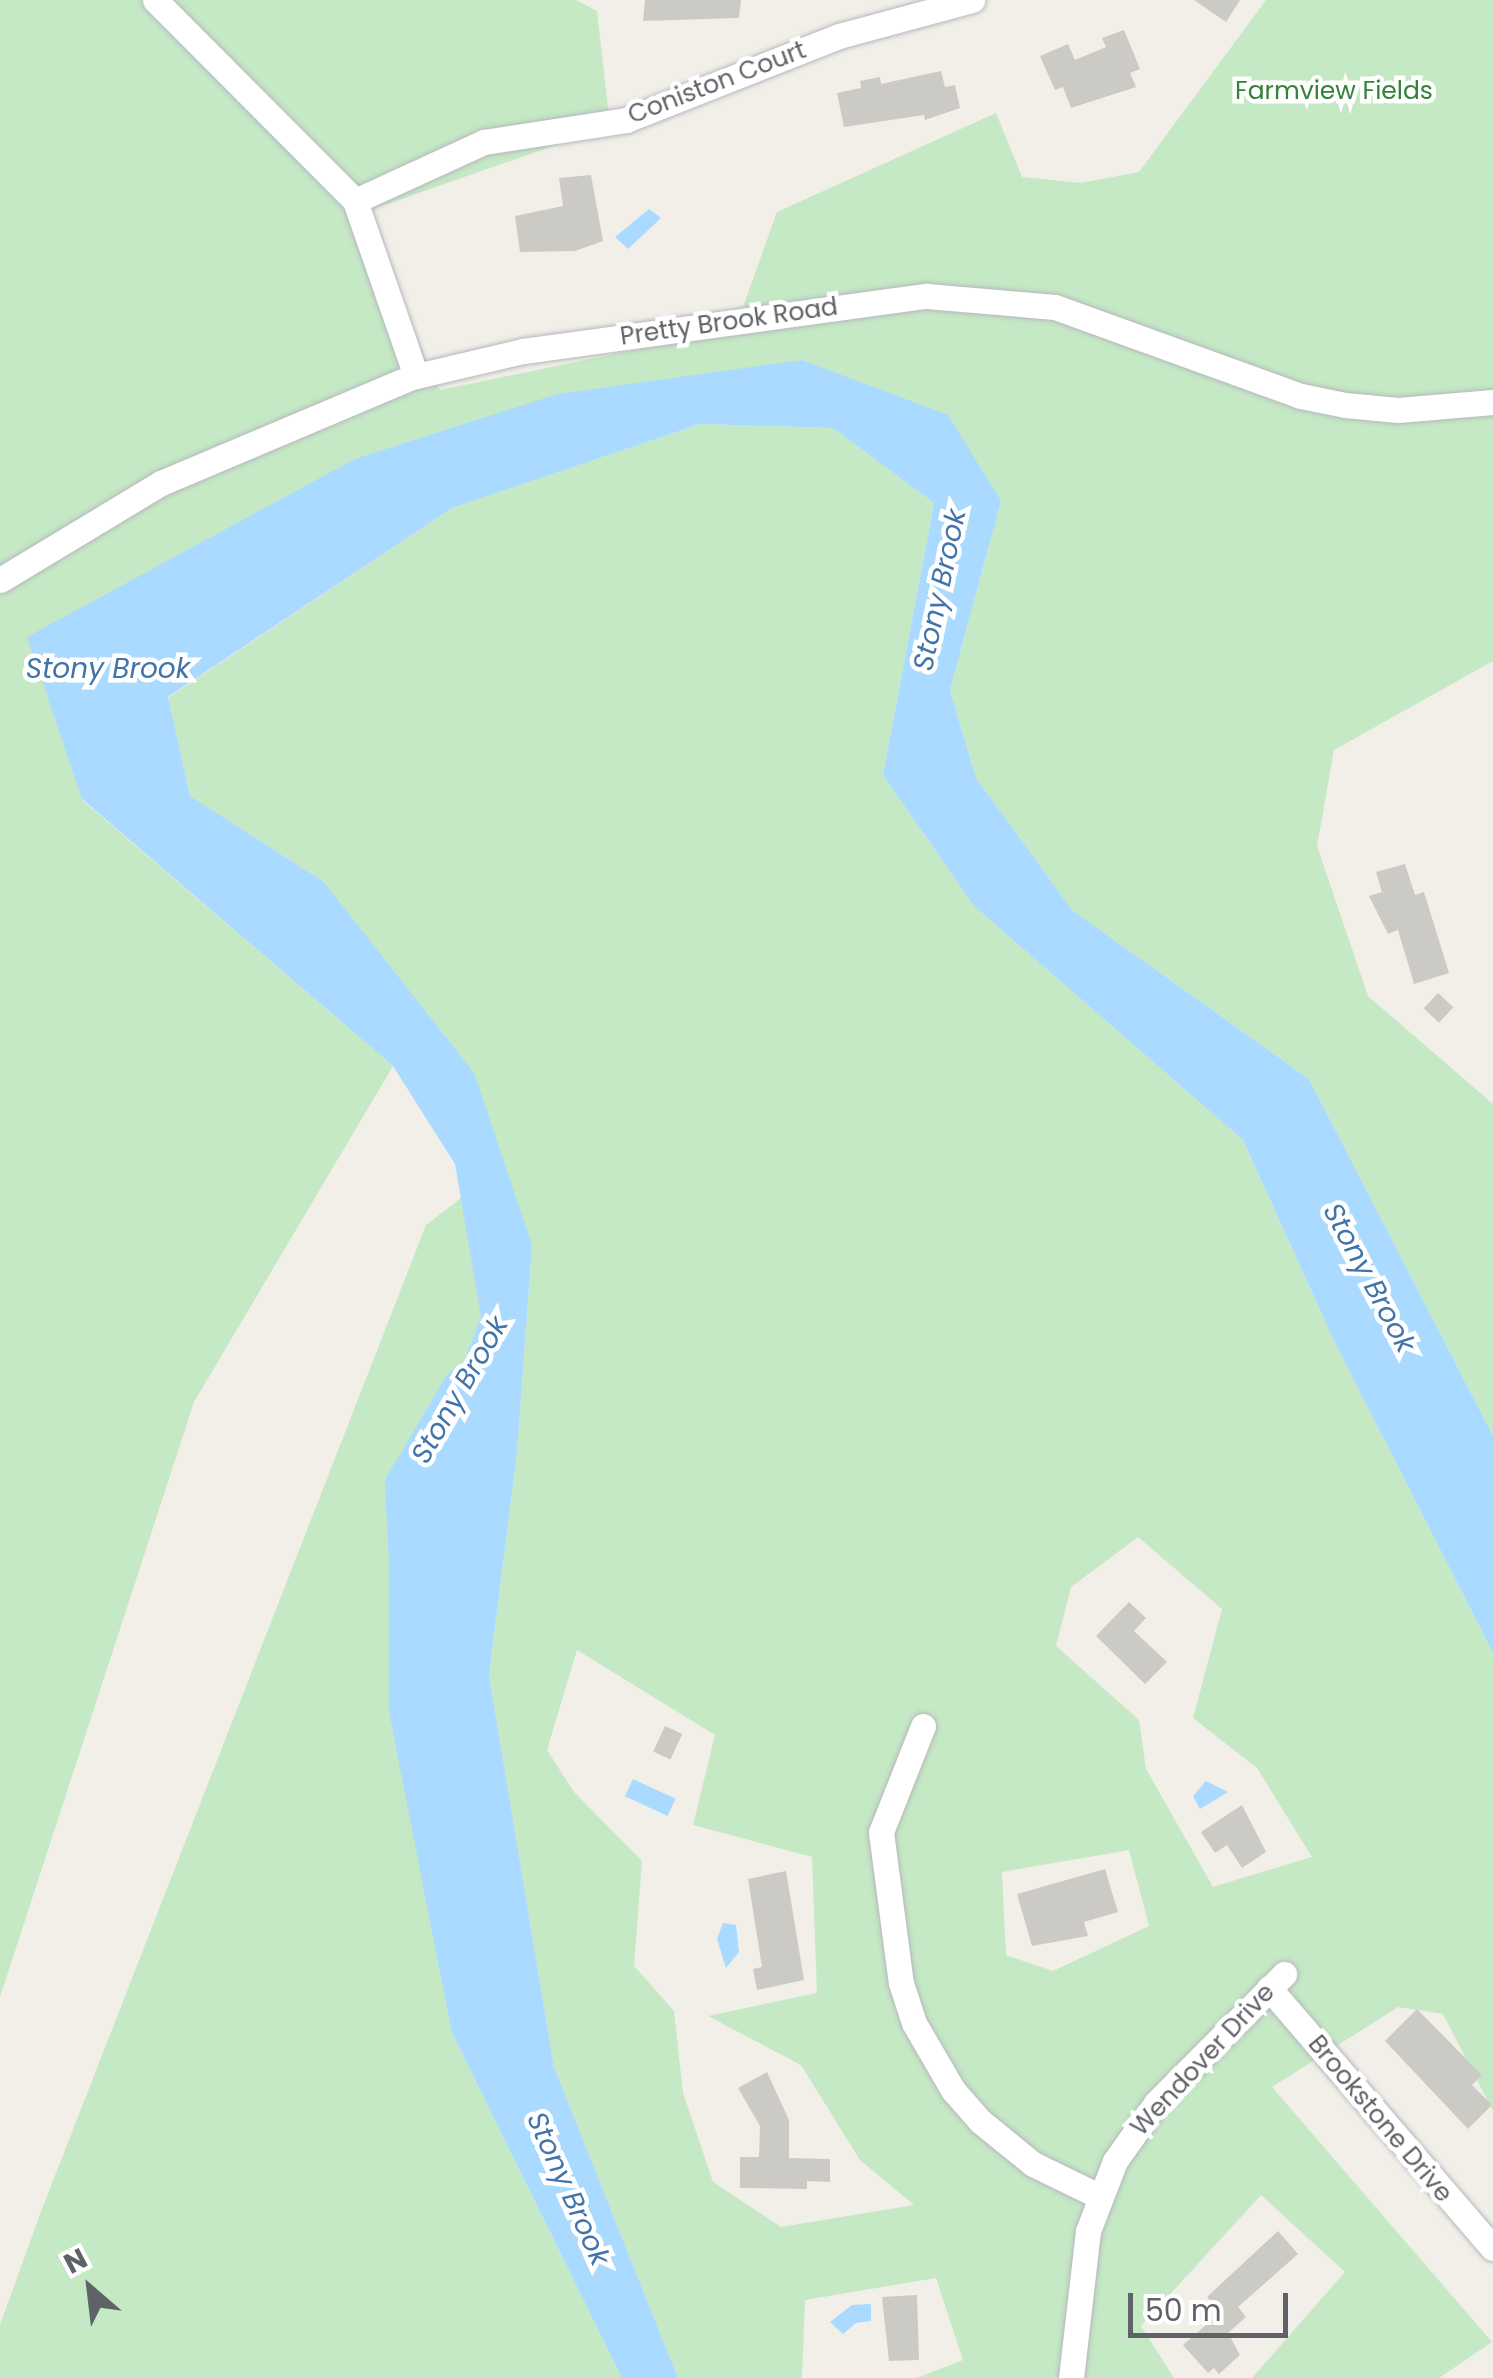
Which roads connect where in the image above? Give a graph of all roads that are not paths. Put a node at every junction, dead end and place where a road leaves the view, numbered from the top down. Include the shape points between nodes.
1 (154, 0) edge
2 (972, 0) edge
3 (928, 7) edge
4 (356, 201) junction
5 (416, 376) junction
6 (1493, 402) edge
7 (3, 574) edge
8 (923, 1726) dead end
9 (1277, 1981) joint
10 (1099, 2196) junction
11 (1493, 2248) edge
12 (1070, 2378) edge

1 - 4 street
2 - 3 street, Coniston Court
3 - 4 street, Coniston Court via 626,120 484,142
4 - 5 street
5 - 6 street, Pretty Brook Road via 535,349 967,295 1054,307 1301,396 1398,410
5 - 7 street, Pretty Brook Road via 161,482
8 - 10 street via 881,1832 902,1983 914,2022 952,2090 980,2122 1033,2164
9 - 10 street, Wendover Drive via 1140,2123
9 - 11 street, Brookstone Drive
10 - 12 street, Wendover Drive via 1072,2331

